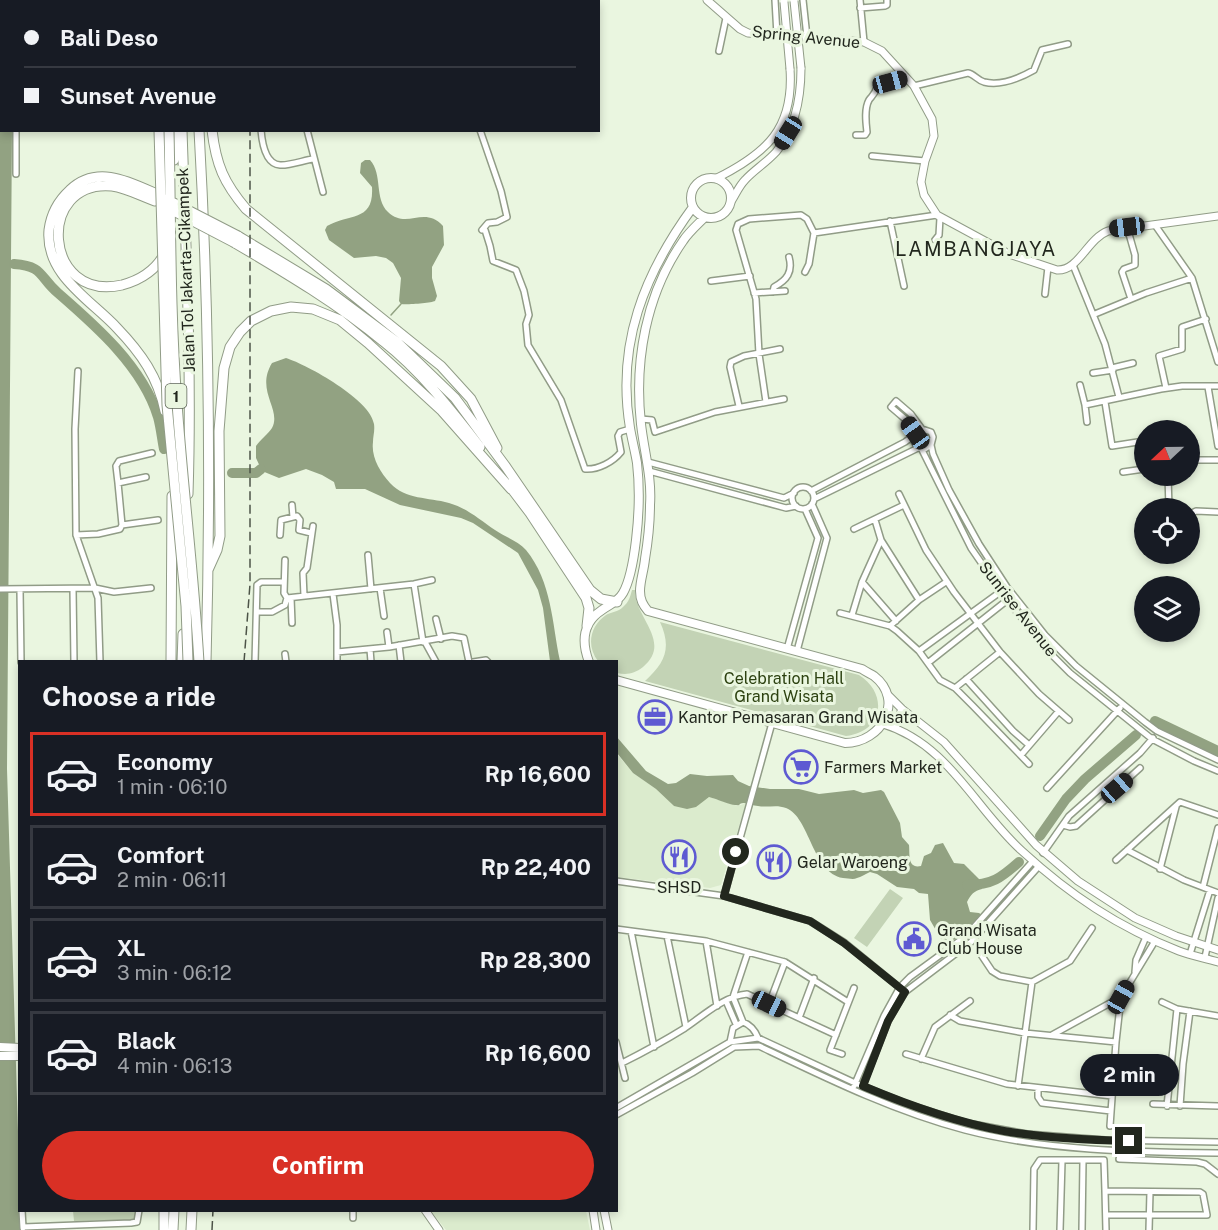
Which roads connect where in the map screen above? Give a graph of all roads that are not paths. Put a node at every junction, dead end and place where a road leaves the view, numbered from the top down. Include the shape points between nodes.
1 (707, 0) edge
2 (775, 0) edge
3 (794, 0) edge
4 (803, 0) edge
5 (860, 0) edge
6 (887, 0) edge
7 (783, 1) edge
8 (860, 8) junction
9 (726, 18) junction
10 (777, 35) junction
11 (807, 37) junction
12 (864, 42) junction
13 (1068, 44) dead end
14 (719, 51) dead end
15 (906, 77) junction
16 (914, 86) junction
17 (16, 132) edge
18 (159, 132) edge
19 (169, 132) edge
20 (174, 132) edge
21 (182, 132) edge
22 (199, 132) edge
23 (212, 132) edge
24 (261, 132) edge
25 (307, 132) edge
26 (481, 132) edge
27 (856, 135) dead end
28 (872, 156) dead end
29 (313, 159) junction
30 (925, 161) junction
31 (16, 174) dead end
32 (717, 178) junction
33 (323, 192) dead end
34 (157, 198) junction
35 (732, 200) junction
36 (693, 207) junction
37 (938, 216) junction
38 (1218, 216) edge
39 (704, 218) junction
40 (890, 221) junction
41 (1155, 225) junction
42 (1127, 227) junction
43 (814, 233) junction
44 (236, 240) junction
45 (935, 240) dead end
46 (789, 257) dead end
47 (1073, 265) junction
48 (1047, 267) junction
49 (805, 272) dead end
50 (750, 276) junction
51 (1192, 278) junction
52 (711, 281) dead end
53 (904, 286) dead end
54 (785, 291) dead end
55 (773, 292) junction
56 (754, 293) junction
57 (1045, 294) dead end
58 (1131, 299) junction
59 (1095, 314) junction
60 (1206, 319) junction
61 (780, 349) dead end
62 (759, 354) junction
63 (1218, 362) edge
64 (1133, 363) dead end
65 (1112, 369) junction
66 (78, 371) dead end
67 (1093, 373) dead end
68 (1080, 385) dead end
69 (1218, 386) edge
70 (1208, 387) junction
71 (1166, 388) junction
72 (1119, 397) junction
73 (784, 399) dead end
74 (766, 402) junction
75 (1105, 402) junction
76 (1085, 405) junction
77 (739, 406) junction
78 (640, 419) junction
79 (1087, 422) dead end
80 (630, 429) junction
81 (922, 429) junction
82 (914, 434) junction
83 (1134, 443) edge
84 (931, 445) junction
85 (1218, 446) edge
86 (919, 448) junction
87 (152, 453) dead end
88 (1200, 460) edge
89 (1218, 460) edge
90 (649, 466) junction
91 (506, 467) junction
92 (1134, 470) edge
93 (1123, 472) dead end
94 (146, 477) dead end
95 (118, 483) junction
96 (511, 489) junction
97 (810, 491) junction
98 (794, 493) junction
99 (899, 494) dead end
100 (813, 502) junction
101 (292, 505) dead end
102 (904, 505) junction
103 (796, 506) junction
104 (805, 509) junction
105 (1200, 511) edge
106 (1218, 512) edge
107 (293, 517) junction
108 (158, 520) dead end
109 (875, 520) junction
110 (122, 525) junction
111 (313, 526) dead end
112 (854, 529) dead end
113 (311, 533) junction
114 (76, 535) junction
115 (280, 535) dead end
116 (880, 540) junction
117 (368, 555) dead end
118 (285, 560) dead end
119 (208, 570) junction
120 (432, 580) dead end
121 (284, 582) junction
122 (862, 582) junction
123 (946, 582) junction
124 (414, 584) junction
125 (1007, 587) junction
126 (0, 588) edge
127 (95, 588) junction
128 (151, 588) dead end
129 (371, 588) junction
130 (380, 588) junction
131 (73, 589) junction
132 (20, 590) junction
133 (1001, 592) junction
134 (333, 594) junction
135 (1014, 595) junction
136 (304, 596) junction
137 (289, 598) junction
138 (919, 600) junction
139 (1007, 600) junction
140 (616, 602) junction
141 (257, 612) junction
142 (840, 613) dead end
143 (852, 615) junction
144 (971, 615) junction
145 (384, 616) dead end
146 (436, 619) dead end
147 (896, 621) junction
148 (292, 622) dead end
149 (978, 624) junction
150 (587, 626) junction
151 (890, 626) junction
152 (387, 632) dead end
153 (441, 639) junction
154 (424, 642) junction
155 (399, 645) junction
156 (389, 647) junction
157 (370, 649) junction
158 (787, 649) junction
159 (797, 651) junction
160 (919, 651) junction
161 (337, 652) junction
162 (1000, 652) junction
163 (285, 654) dead end
164 (21, 660) edge
165 (74, 660) edge
166 (100, 660) edge
167 (171, 660) edge
168 (182, 660) edge
169 (188, 660) edge
170 (198, 660) edge
171 (206, 660) edge
172 (255, 660) edge
173 (286, 660) edge
174 (337, 660) edge
175 (371, 660) edge
176 (401, 660) edge
177 (435, 660) edge
178 (470, 660) edge
179 (588, 660) edge
180 (929, 662) junction
181 (966, 679) junction
182 (618, 681) edge
183 (955, 688) junction
184 (886, 694) junction
185 (1123, 704) junction
186 (902, 709) junction
187 (1118, 710) junction
188 (1058, 712) junction
189 (1069, 720) dead end
190 (771, 723) junction
191 (884, 724) junction
192 (895, 728) junction
193 (1157, 731) junction
194 (1152, 739) junction
195 (1029, 745) junction
196 (1021, 755) junction
197 (1218, 760) edge
198 (1029, 764) dead end
199 (1140, 768) dead end
200 (1218, 771) edge
201 (1047, 788) dead end
202 (1177, 805) junction
203 (1218, 815) edge
204 (1063, 825) junction
205 (1218, 828) edge
206 (1127, 850) junction
207 (1043, 852) junction
208 (1116, 860) dead end
209 (1036, 863) junction
210 (1160, 869) junction
211 (618, 881) edge
212 (1203, 887) junction
213 (1210, 890) junction
214 (1218, 893) edge
215 (724, 896) junction
216 (1218, 898) edge
217 (1092, 928) dead end
218 (618, 929) edge
219 (631, 931) junction
220 (667, 936) junction
221 (1146, 937) junction
222 (706, 941) junction
223 (1155, 941) junction
224 (1194, 942) junction
225 (1207, 946) junction
226 (1218, 950) edge
227 (748, 952) junction
228 (980, 953) dead end
229 (1190, 954) junction
230 (1205, 957) junction
231 (785, 962) junction
232 (1218, 962) edge
233 (1135, 972) junction
234 (814, 978) junction
235 (1032, 982) junction
236 (900, 987) junction
237 (854, 988) dead end
238 (905, 992) junction
239 (733, 997) junction
240 (1121, 997) junction
241 (726, 1000) junction
242 (970, 1001) dead end
243 (848, 1002) junction
244 (1162, 1002) dead end
245 (769, 1004) junction
246 (717, 1006) junction
247 (1177, 1009) junction
248 (1190, 1011) junction
249 (950, 1015) junction
250 (1218, 1016) edge
251 (799, 1018) junction
252 (743, 1022) junction
253 (736, 1024) junction
254 (686, 1027) junction
255 (1025, 1033) junction
256 (836, 1035) junction
257 (1051, 1035) junction
258 (758, 1038) junction
259 (730, 1042) junction
260 (1116, 1042) junction
261 (0, 1047) edge
262 (654, 1047) junction
263 (618, 1049) edge
264 (18, 1052) edge
265 (842, 1054) dead end
266 (906, 1054) dead end
267 (0, 1056) edge
268 (921, 1059) junction
269 (622, 1063) junction
270 (625, 1078) dead end
271 (855, 1083) junction
272 (863, 1086) junction
273 (1018, 1086) junction
274 (1038, 1088) junction
275 (852, 1090) junction
276 (860, 1093) junction
277 (1112, 1096) junction
278 (1153, 1104) dead end
279 (913, 1106) junction
280 (1167, 1106) junction
281 (1180, 1106) junction
282 (1218, 1106) edge
283 (618, 1107) edge
284 (1111, 1111) junction
285 (911, 1113) junction
286 (618, 1114) edge
287 (1110, 1126) dead end
288 (1218, 1142) edge
289 (1218, 1153) edge
290 (1119, 1159) dead end
291 (1062, 1161) junction
292 (1083, 1161) junction
293 (1218, 1174) edge
294 (1105, 1191) junction
295 (1150, 1192) junction
296 (22, 1212) edge
297 (139, 1212) edge
298 (166, 1212) edge
299 (174, 1212) edge
300 (192, 1212) edge
301 (353, 1212) edge
302 (426, 1212) edge
303 (593, 1212) edge
304 (605, 1212) edge
305 (1149, 1214) junction
306 (1106, 1215) junction
307 (354, 1218) dead end
308 (607, 1221) junction
309 (596, 1227) edge
310 (23, 1229) edge
311 (165, 1230) edge
312 (173, 1230) edge
313 (191, 1230) edge
314 (439, 1230) edge
315 (608, 1230) edge
316 (1033, 1230) edge
317 (1060, 1230) edge
318 (1082, 1230) edge
319 (1106, 1230) edge
320 (1149, 1230) edge

1 - 9 street, Spring Avenue
2 - 10 street
3 - 35 street, bridge via 801,68 796,112 778,150 744,181
4 - 11 street
5 - 8 street
6 - 8 street via 886,5
7 - 32 street, bridge via 791,92 787,110 780,127 753,158
8 - 12 street
9 - 10 street, Spring Avenue via 748,33
9 - 14 street
10 - 11 street, Spring Avenue
11 - 12 street, Spring Avenue
12 - 15 street, Spring Avenue via 882,51
13 - 16 street via 1042,50 1034,70 1012,79 986,82 968,73
15 - 16 street, Spring Avenue
15 - 27 street via 877,87 867,110 867,132
16 - 30 street, Spring Avenue via 935,128
17 - 31 street
18 - 169 highway, 1, bridge via 167,405
19 - 170 highway, 1, bridge via 173,333
20 - 34 highway via 172,233 161,260 138,279 115,286 89,283 70,271 61,255 57,230 69,203 100,186
21 - 168 highway, Jalan Tol Jakarta–Cikampek / 1 via 190,423
22 - 119 highway, Jalan Tol Jakarta–Cikampek / 1 via 209,396
23 - 91 highway via 221,173 246,209 441,366 471,399
24 - 29 street via 268,158 274,163 281,166
25 - 29 street
26 - 80 street via 507,217 488,223 482,230 488,237 493,261 516,270 530,315 526,324 528,345 561,400 585,469 600,467 616,458 621,452 618,436
28 - 30 street
29 - 33 street
30 - 37 street, Spring Avenue via 921,182 924,195
32 - 35 main road via 725,183
32 - 36 main road via 699,182 693,189
34 - 44 highway, bridge
34 - 167 highway via 126,180 91,178 61,199 51,219 49,239 53,258 63,275 117,328 156,379 168,426 172,474
35 - 39 main road via 722,216
36 - 39 main road
36 - 80 main road via 673,234 641,299 628,364
37 - 40 street
37 - 45 street via 939,235
37 - 48 street via 1009,254
38 - 41 street
39 - 78 main road via 683,241 652,303 639,365
40 - 43 street
40 - 53 street
41 - 42 street
41 - 51 street
42 - 47 street via 1102,233
42 - 58 street via 1135,265 1122,270
43 - 49 street
43 - 50 street via 801,215 748,219 738,224 736,230
44 - 91 highway via 326,289 397,342 455,398
44 - 96 highway via 385,342 447,406
46 - 55 street via 789,274
47 - 48 street via 1062,270
47 - 59 street
48 - 57 street
50 - 52 street
50 - 56 street
51 - 58 street
51 - 60 street
54 - 55 street
55 - 56 street
56 - 62 street
58 - 59 street
59 - 65 street
60 - 63 street
60 - 71 street via 1182,327 1182,349 1159,356
61 - 62 street
62 - 74 street
62 - 77 street via 730,364
64 - 65 street
65 - 67 street
65 - 72 street
66 - 114 street
68 - 76 street
69 - 70 street
70 - 71 street
70 - 85 street
71 - 72 street
72 - 75 street
73 - 74 street
74 - 77 street
75 - 76 street
75 - 83 street via 1112,446
76 - 79 street
77 - 78 street via 655,432 652,420
78 - 90 main road
80 - 140 main road via 637,464 638,528 624,591
81 - 82 street
81 - 82 street via 896,401 891,407
81 - 84 street via 931,432
82 - 86 street
82 - 97 street
84 - 86 street
84 - 125 street, Sunrise Avenue via 954,498
86 - 100 street
86 - 133 street, Sunrise Avenue via 961,530
87 - 95 street via 119,461
88 - 89 street
90 - 98 street via 784,498
90 - 103 street via 786,508
90 - 158 main road via 651,499 640,591 642,604 648,611
91 - 140 highway via 590,590 601,600
92 - 93 street
94 - 95 street
95 - 110 street
96 - 119 highway via 442,411 340,320 313,309 291,306 271,311 240,332 230,347 224,368 219,431 220,536
96 - 150 highway via 586,598
97 - 98 street via 802,488
97 - 100 street
98 - 103 street
99 - 102 street
100 - 104 street
100 - 159 street via 827,538
101 - 107 street
102 - 109 street
102 - 123 street
103 - 104 street
104 - 158 street via 818,538
105 - 106 street
107 - 113 street via 299,518 299,530
107 - 115 street via 281,520
108 - 110 street
109 - 112 street
109 - 116 street
110 - 114 street via 118,530
111 - 113 street
113 - 136 street via 303,573
114 - 127 street
116 - 122 street
116 - 138 street
117 - 129 street
118 - 121 street
119 - 171 highway, Jalan Tol Jakarta–Cikampek / 1
120 - 124 street
121 - 137 street
121 - 141 street via 258,583
122 - 143 street
122 - 147 street
123 - 138 street
123 - 144 street
124 - 130 street
124 - 154 street
125 - 133 street
125 - 135 street, Sunrise Avenue
126 - 132 street
127 - 128 street via 114,592
127 - 131 street
127 - 166 street
129 - 130 street
129 - 134 street
130 - 145 street
131 - 132 street
131 - 165 street
132 - 164 street
133 - 139 street, Sunrise Avenue
133 - 144 street
134 - 136 street
134 - 161 street
135 - 139 street
135 - 185 street, Sunrise Avenue via 1059,650
136 - 137 street
137 - 141 street via 283,608
137 - 148 street
138 - 147 street
139 - 149 street
139 - 187 street, Sunrise Avenue via 1070,673
140 - 150 main road via 595,615
141 - 172 street
142 - 143 street
143 - 151 street
144 - 149 street
144 - 160 street
146 - 153 street
147 - 151 street
149 - 162 street
149 - 180 street
150 - 179 main road via 584,644
151 - 160 street
152 - 156 street
153 - 154 street
153 - 178 street via 464,638
154 - 155 street
154 - 177 street
155 - 156 street
155 - 176 street
156 - 157 street
157 - 161 street
157 - 175 street
158 - 159 main road
159 - 184 main road via 861,669 875,677
160 - 180 street
161 - 174 street
162 - 181 street
162 - 188 street
163 - 173 street
180 - 183 street via 940,680
181 - 183 street
181 - 195 street
182 - 190 main road
183 - 196 street
184 - 186 street
184 - 191 main road via 888,711
185 - 187 street
185 - 193 street, Sunrise Avenue
186 - 192 street
186 - 207 street via 944,742
187 - 194 street, Sunrise Avenue
187 - 201 street
188 - 189 street
188 - 195 street
190 - 191 main road via 855,743 873,735
190 - 215 street
191 - 192 street
192 - 209 street via 905,731 943,761
193 - 194 street
193 - 197 street, Sunrise Avenue
194 - 200 street, Sunrise Avenue
194 - 204 street
195 - 196 street
196 - 198 street
199 - 204 street via 1076,825
202 - 203 street via 1182,801
202 - 206 street
202 - 210 street
204 - 207 street
205 - 212 street
206 - 208 street
206 - 210 street
207 - 224 street via 1078,881 1135,918
209 - 221 street via 1072,894
209 - 236 street via 966,936
209 - 238 street via 971,942
210 - 212 street
211 - 215 street
212 - 213 street
213 - 214 street
213 - 224 street
215 - 236 street via 810,921
216 - 225 street
217 - 235 street via 1070,962
218 - 219 street
219 - 220 street
219 - 262 street
220 - 222 street
220 - 254 street
221 - 223 street
221 - 233 street
222 - 227 street
222 - 246 street
223 - 229 street
223 - 233 street
224 - 225 street
224 - 229 street
225 - 226 street
225 - 230 street
227 - 231 street
227 - 239 street
228 - 235 street via 1000,976
229 - 230 street
230 - 232 street
231 - 234 street
231 - 245 street
233 - 240 street
234 - 243 street
234 - 251 street
235 - 255 street
236 - 238 street
236 - 271 street
237 - 243 street
238 - 272 street via 888,1021
239 - 241 street
239 - 245 street via 747,994
239 - 252 street
240 - 257 street
240 - 260 street
241 - 246 street
241 - 253 street
242 - 249 street
243 - 256 street
244 - 247 street
245 - 251 street
246 - 254 street
247 - 248 street
247 - 280 street
248 - 250 street
248 - 281 street
249 - 255 street via 960,1021
249 - 268 street via 928,1039
251 - 256 street
252 - 253 street
252 - 258 street via 756,1031
253 - 259 street
254 - 262 street
255 - 257 street
255 - 273 street
256 - 265 street via 830,1050
257 - 260 street
258 - 259 street
258 - 271 street
259 - 283 street
260 - 277 street
261 - 264 main road
262 - 269 street
263 - 269 street
264 - 267 main road
266 - 268 street
268 - 273 street
269 - 270 street
271 - 272 street
271 - 275 street
272 - 276 street
272 - 279 street
273 - 274 street
274 - 277 street
274 - 284 street via 1042,1103
275 - 276 street
275 - 286 street via 759,1046 749,1045 734,1047
276 - 285 street
277 - 284 street
278 - 280 street
279 - 285 street
279 - 288 street via 967,1123 1027,1134
280 - 281 street
281 - 282 street
284 - 287 street
285 - 289 street via 1010,1139 1105,1151
290 - 293 street via 1197,1162
291 - 292 street
291 - 316 street via 1041,1160 1035,1165
291 - 317 street
292 - 294 street via 1104,1160
292 - 318 street
294 - 295 street
294 - 306 street
295 - 305 street
295 - 305 street via 1202,1192 1207,1215
296 - 310 street
297 - 310 street via 137,1222 131,1223
298 - 311 highway
299 - 312 highway
300 - 313 highway
301 - 307 street
302 - 314 street
303 - 309 street
304 - 308 street
305 - 306 street
305 - 320 street
306 - 319 street
308 - 309 street
308 - 315 street

